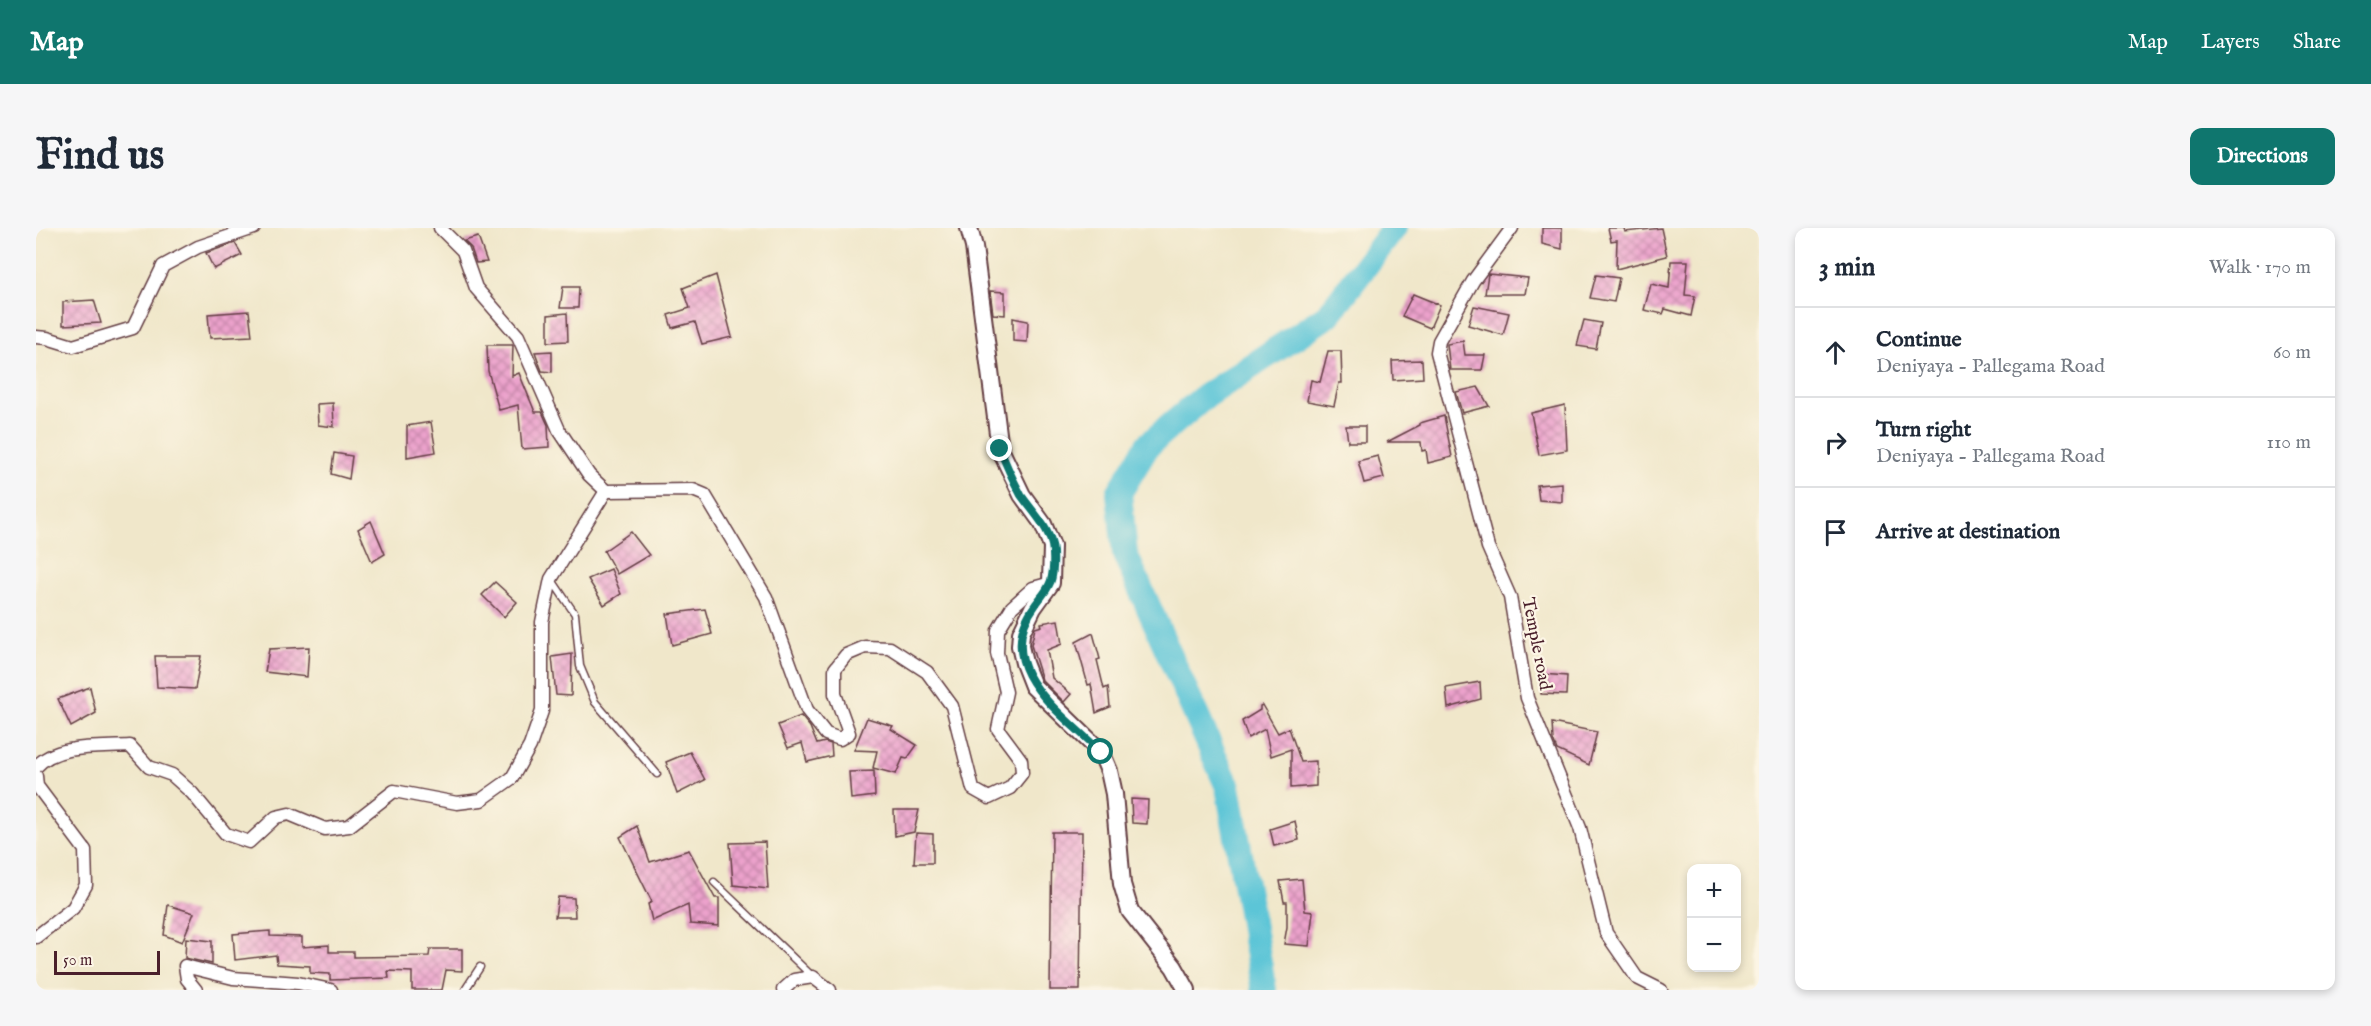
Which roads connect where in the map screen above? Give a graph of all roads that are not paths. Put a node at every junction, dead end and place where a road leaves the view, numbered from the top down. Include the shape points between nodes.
1 (254, 228) edge
2 (440, 228) edge
3 (969, 228) edge
4 (1512, 228) edge
5 (36, 337) edge
6 (606, 491) junction
7 (551, 579) junction
8 (1051, 583) junction
9 (36, 767) edge
10 (657, 774) dead end
11 (36, 776) edge
12 (714, 882) dead end
13 (36, 937) edge
14 (480, 967) dead end
15 (813, 977) junction
16 (196, 990) edge
17 (331, 990) edge
18 (465, 990) edge
19 (783, 990) edge
20 (830, 990) edge
21 (1187, 990) edge
22 (1661, 990) edge

1 - 5 street via 198,247 163,266 133,328 73,346
2 - 6 street via 463,250 476,288 518,336 559,430 589,475
3 - 8 main road via 1000,449 1052,546
4 - 22 street, Temple road via 1473,281 1439,341 1437,352 1488,547 1510,597 1527,698 1580,828 1606,933 1637,978
6 - 7 street
6 - 8 street via 693,490 705,495 766,597 807,710 826,734 840,739 849,733 835,694 835,669 846,655 865,647 890,648 927,672 952,706 973,789 989,798 1010,788 1022,773 1021,760 998,729 1006,692 997,653 998,630 1012,607 1033,588
7 - 9 street via 542,622 542,711 530,746 512,778 481,800 457,802 394,791 349,826 325,829 289,814 276,817 249,842 226,834 192,793 172,776 149,767 130,746 65,751
7 - 10 lane via 575,614 580,666 595,702
8 - 21 main road via 1033,608 1022,633 1024,663 1033,686 1101,752 1114,795 1122,884 1130,911
11 - 13 street via 37,786 85,850 86,885 73,908
12 - 15 lane
14 - 18 lane
15 - 19 street via 794,980
15 - 20 street
16 - 17 street via 187,979 185,966 233,978 298,982

